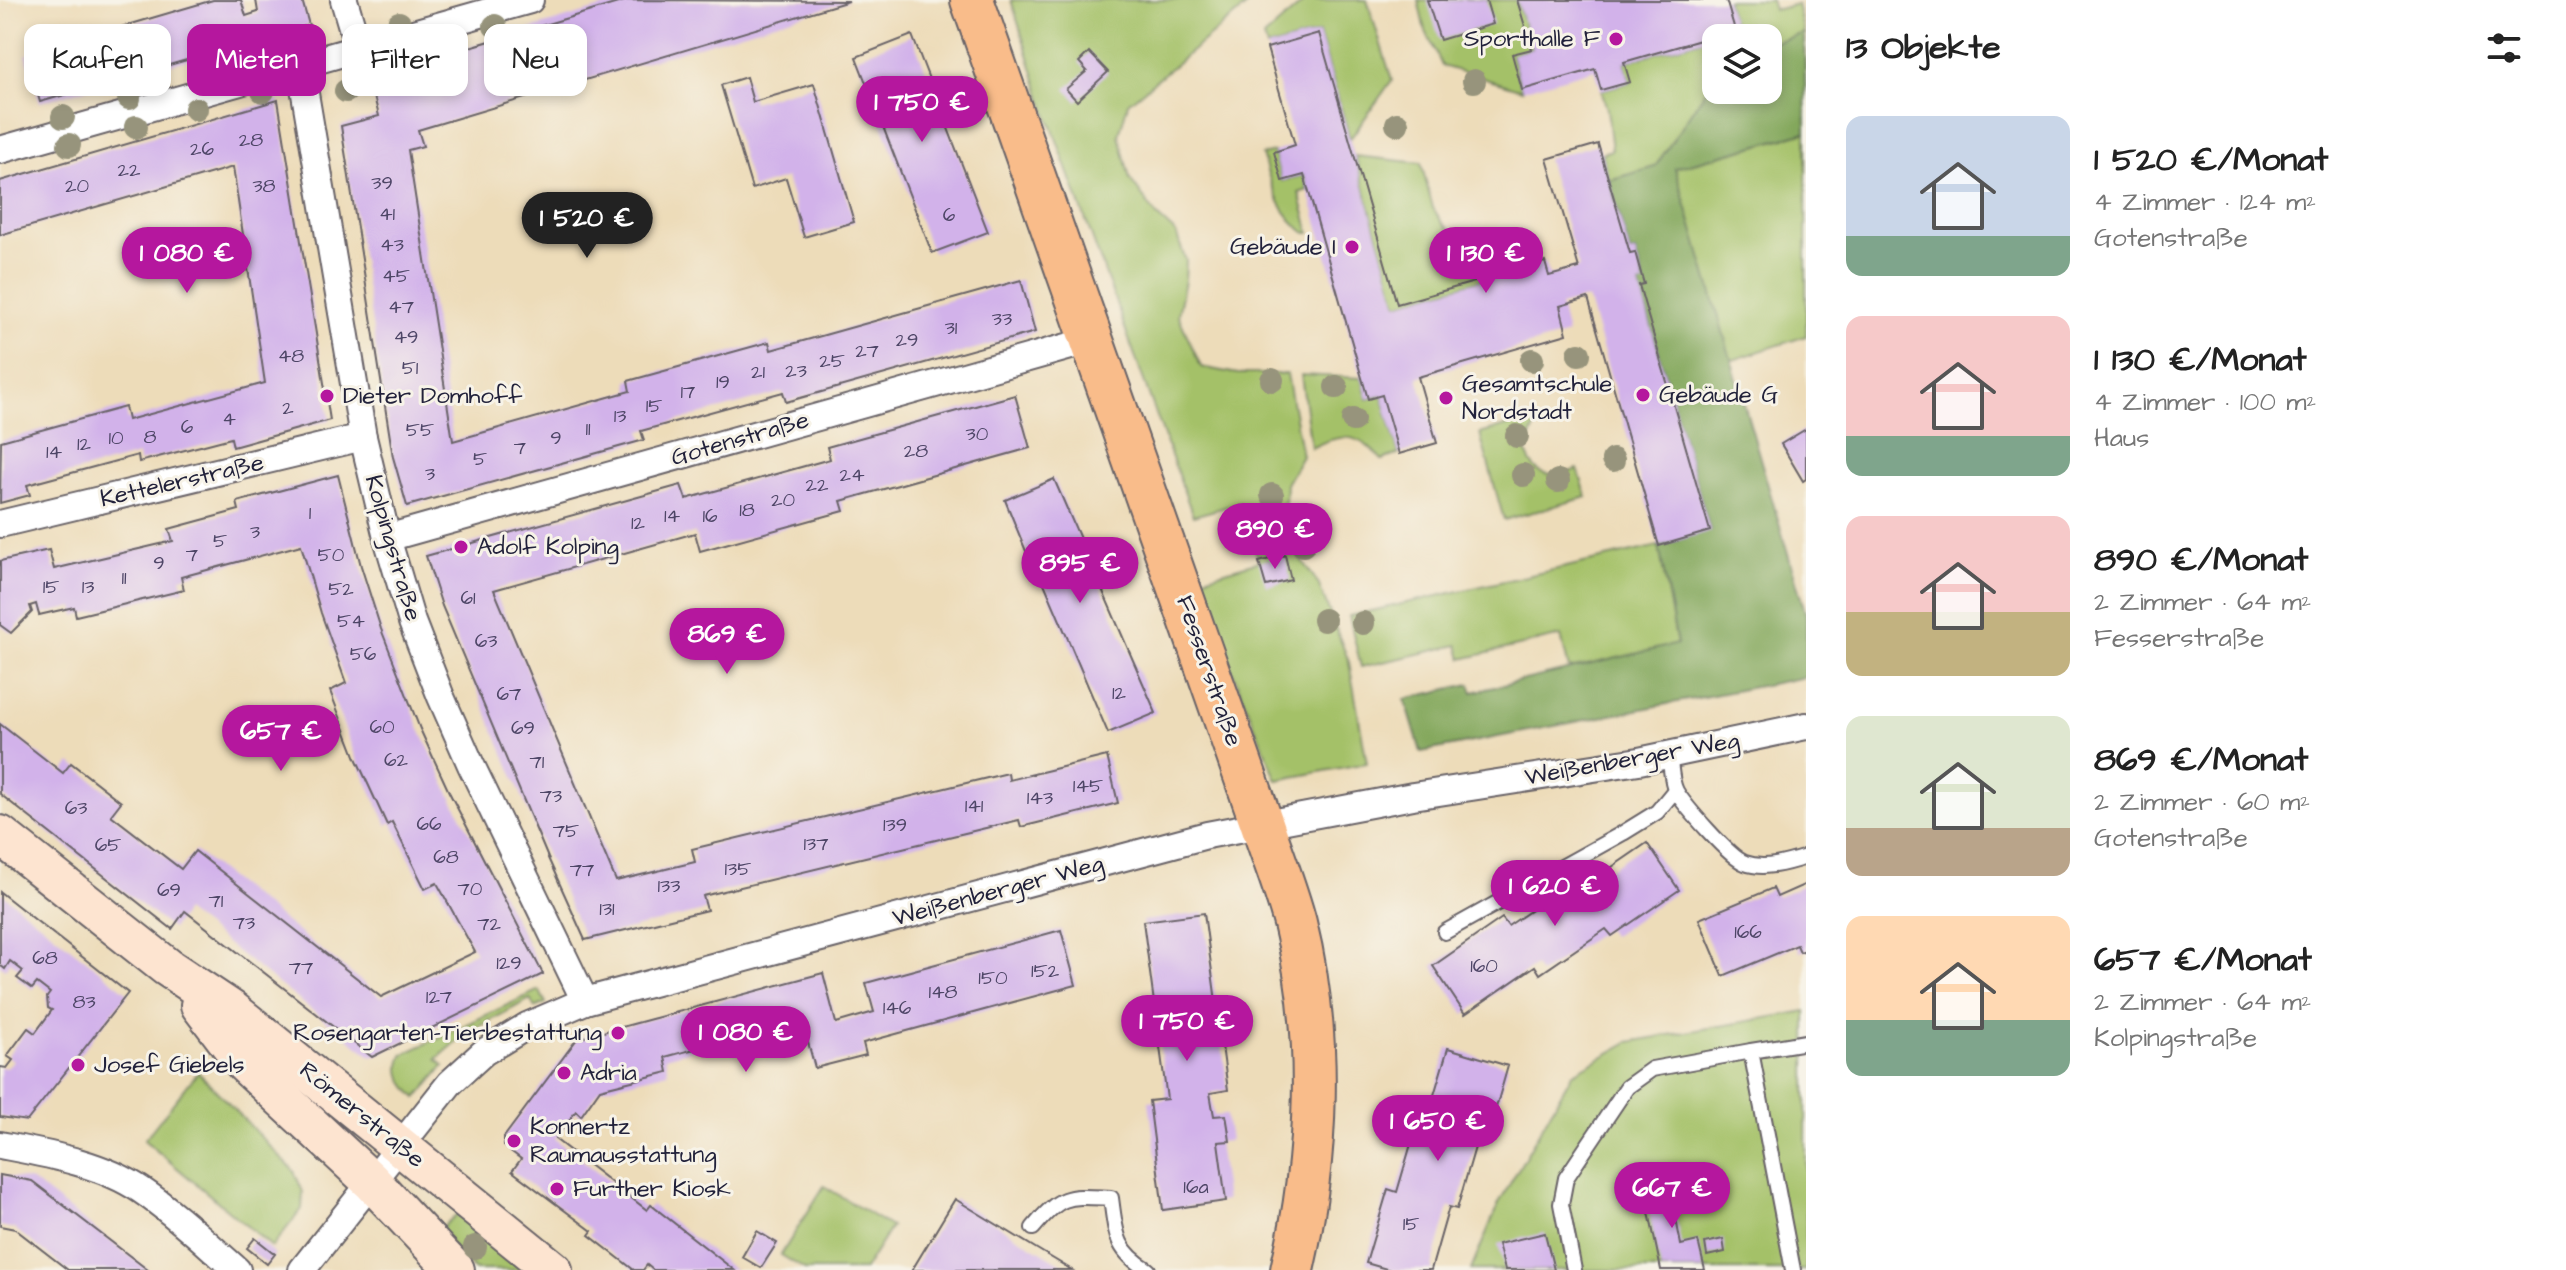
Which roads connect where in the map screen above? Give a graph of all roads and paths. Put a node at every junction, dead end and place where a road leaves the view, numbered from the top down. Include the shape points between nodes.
1 (344, 0) edge
2 (530, 0) edge
3 (972, 0) edge
4 (351, 24) edge
5 (442, 24) edge
6 (188, 96) edge
7 (305, 96) edge
8 (0, 150) edge
9 (1092, 340) junction
10 (363, 437) junction
11 (0, 524) edge
12 (387, 538) junction
13 (1806, 726) edge
14 (1669, 754) junction
15 (1675, 790) junction
16 (1262, 824) junction
17 (0, 835) edge
18 (1806, 857) edge
19 (1445, 932) dead end
20 (167, 967) junction
21 (585, 1001) junction
22 (1806, 1042) edge
23 (1751, 1051) junction
24 (0, 1145) edge
25 (400, 1145) junction
26 (371, 1181) junction
27 (1033, 1228) dead end
28 (237, 1270) edge
29 (302, 1270) edge
30 (455, 1270) edge
31 (553, 1270) edge
32 (1148, 1270) edge
33 (1292, 1270) edge
34 (1574, 1270) edge
35 (1793, 1270) edge

1 - 4 street
2 - 5 street
3 - 9 main road, Fesserstraße
6 - 8 street
7 - 10 street, Kolpingstraße
9 - 12 street, Gotenstraße
9 - 16 main road, Fesserstraße
10 - 11 street, Kettelerstraße
10 - 12 street, Kolpingstraße
12 - 21 street, Kolpingstraße via 447,711
13 - 14 street, Weißenberger Weg
14 - 15 lane
14 - 16 street, Weißenberger Weg
15 - 18 lane via 1745,863 1780,865
15 - 19 lane via 1657,812 1623,833
16 - 21 street, Weißenberger Weg
16 - 33 main road, Fesserstraße via 1295,924 1315,1048 1307,1179
17 - 20 street, Römerstraße
20 - 25 street, Römerstraße via 233,1011
20 - 26 street, Römerstraße via 245,1064
21 - 25 street, Weißenberger Weg via 484,1052 450,1083
22 - 23 lane
23 - 34 lane via 1652,1069 1627,1087 1566,1178 1561,1204
23 - 35 lane
24 - 28 street via 79,1163 130,1184
25 - 26 street, Weißenberger Weg
25 - 31 street, Römerstraße
26 - 29 street, Weißenberger Weg
26 - 30 street, Römerstraße
27 - 32 lane via 1066,1197 1111,1198 1119,1245

